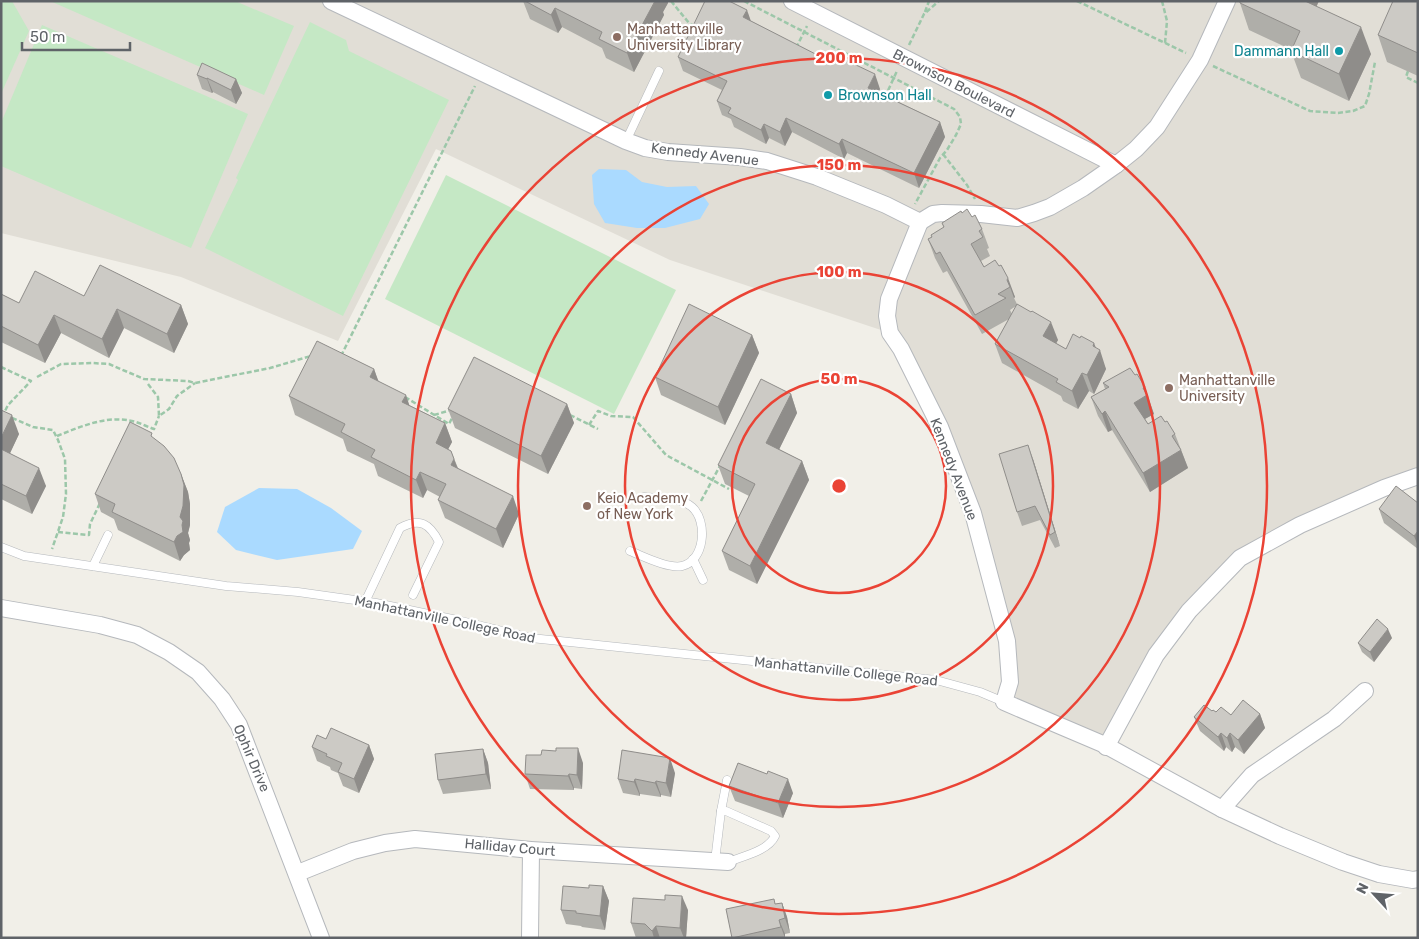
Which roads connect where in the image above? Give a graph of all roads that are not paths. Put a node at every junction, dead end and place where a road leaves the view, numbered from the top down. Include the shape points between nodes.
1 (331, 1) edge
2 (792, 1) edge
3 (1227, 1) edge
4 (660, 71) dead end
5 (626, 141) junction
6 (1116, 165) junction
7 (914, 219) junction
8 (1418, 476) edge
9 (644, 497) dead end
10 (108, 535) dead end
11 (1, 548) edge
12 (630, 551) dead end
13 (693, 559) junction
14 (93, 566) junction
15 (703, 580) dead end
16 (413, 595) dead end
17 (364, 602) junction
18 (1, 608) edge
19 (1365, 691) dead end
20 (1004, 702) junction
21 (1106, 747) junction
22 (728, 780) dead end
23 (1222, 809) junction
24 (721, 811) junction
25 (531, 850) junction
26 (721, 862) junction
27 (298, 873) junction
28 (1418, 879) edge
29 (322, 938) edge
30 (530, 938) edge

1 - 5 street, Kennedy Avenue
2 - 6 street, Brownson Boulevard
3 - 6 street via 1200,60 1157,127
4 - 5 lane
5 - 7 street, Kennedy Avenue via 668,152 767,161 817,177
6 - 7 street via 1083,188 1034,214 1017,218 942,213
7 - 20 street, Kennedy Avenue via 889,299 890,333 940,427 973,513 1007,641 1010,682
8 - 21 street via 1300,525 1240,558 1190,611 1156,655
9 - 13 lane via 682,501 693,508 702,527 699,551
10 - 14 lane
11 - 14 lane, Manhattanville College Road via 24,556
12 - 13 lane via 669,565 682,566
13 - 15 lane
14 - 17 lane, Manhattanville College Road
16 - 17 lane via 439,542 433,531 421,522 400,528
17 - 20 lane, Manhattanville College Road via 531,638 936,680
18 - 27 street, Ophir Drive via 100,624 137,635 198,672 240,725
19 - 23 street via 1334,719 1252,775
20 - 21 street, Manhattanville College Road
21 - 23 street, Manhattanville College Road
22 - 24 lane
23 - 28 street, Manhattanville College Road via 1343,862 1379,874
24 - 26 lane
24 - 26 lane via 726,810 772,831 775,836 773,842 760,850
25 - 26 street, Halliday Court
25 - 27 street, Halliday Court via 415,839 353,851
25 - 30 street
27 - 29 street, Ophir Drive

